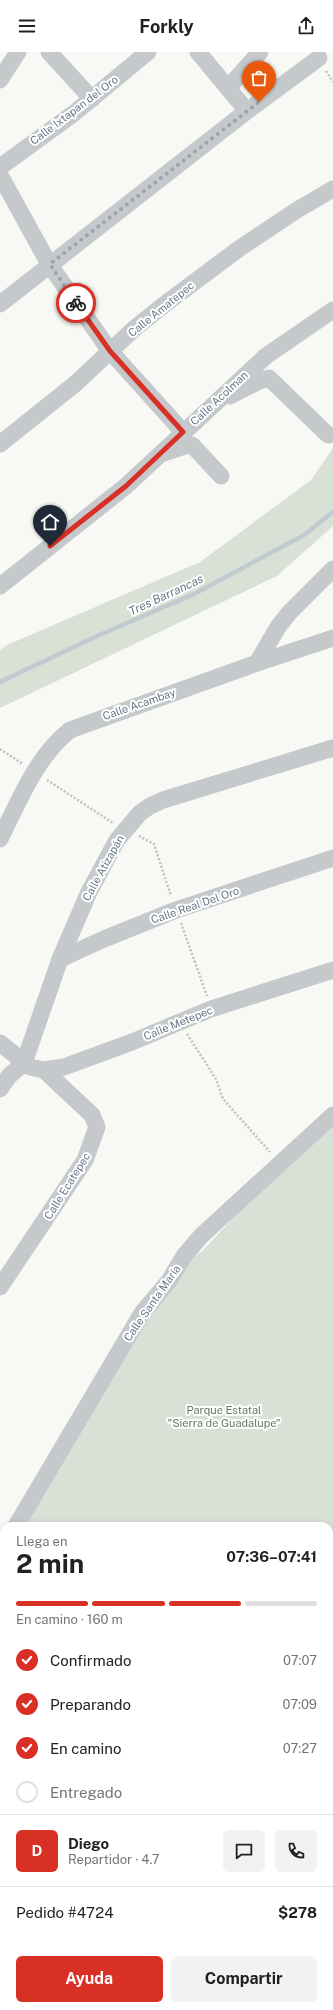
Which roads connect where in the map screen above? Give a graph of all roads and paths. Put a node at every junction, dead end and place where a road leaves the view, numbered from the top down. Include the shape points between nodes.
1 (18, 52) edge
2 (49, 52) edge
3 (148, 52) edge
4 (198, 52) edge
5 (260, 52) edge
6 (319, 58) dead end
7 (0, 80) edge
8 (228, 88) junction
9 (92, 99) junction
10 (247, 111) junction
11 (0, 167) edge
12 (0, 175) edge
13 (333, 189) edge
14 (50, 264) junction
15 (0, 304) edge
16 (333, 310) edge
17 (110, 351) junction
18 (220, 397) junction
19 (183, 432) junction
20 (328, 435) dead end
21 (0, 444) edge
22 (158, 455) junction
23 (221, 476) dead end
24 (333, 569) edge
25 (0, 586) edge
26 (333, 638) edge
27 (257, 663) junction
28 (0, 748) edge
29 (333, 748) edge
30 (34, 772) junction
31 (125, 829) junction
32 (0, 839) edge
33 (333, 858) edge
34 (176, 910) junction
35 (60, 959) junction
36 (333, 970) edge
37 (211, 1009) junction
38 (179, 1022) junction
39 (0, 1044) edge
40 (24, 1063) junction
41 (44, 1070) junction
42 (0, 1089) edge
43 (333, 1115) edge
44 (280, 1163) junction
45 (0, 1287) edge
46 (18, 1522) edge

1 - 7 street
2 - 9 street
3 - 9 street, Calle Ixtapan del Oro
4 - 8 street
5 - 8 street
6 - 10 street
8 - 10 street
9 - 11 street, Calle Ixtapan del Oro
10 - 14 street
12 - 14 street
13 - 17 street, Calle Amatepec via 240,248 168,301
14 - 15 street
14 - 17 street
16 - 18 street, Calle Acolman via 266,356
17 - 19 street
17 - 21 street, Calle Amatepec via 75,384
18 - 19 street, Calle Acolman
18 - 20 street via 235,394 259,380 269,378
19 - 22 street, Calle Acolman
22 - 23 street via 192,445
22 - 25 street, Calle Acolman via 126,486
24 - 27 street via 289,613
26 - 27 street, Calle Acambay
27 - 30 street, Calle Acambay via 70,730 50,750
28 - 30 path
29 - 31 street, Calle Atizapán via 164,800 150,806
30 - 31 path via 98,815
30 - 32 street, Calle Acambay
31 - 34 path via 154,844
31 - 35 street, Calle Atizapán via 89,892
33 - 34 street, Calle Real Del Oro
34 - 35 street, Calle Real Del Oro
34 - 37 path
35 - 40 street, Calle Atizapán
36 - 37 street, Calle Metepec
37 - 38 street, Calle Metepec
38 - 41 street, Calle Metepec via 84,1060
38 - 44 path via 216,1079 223,1099
39 - 40 street
40 - 41 street
40 - 42 street, Calle Atizapán via 9,1076
41 - 45 street, Calle Ecatepec via 92,1115 97,1127 85,1160
43 - 44 street, Calle Santa María
44 - 46 street, Calle Santa María via 201,1236 142,1313

